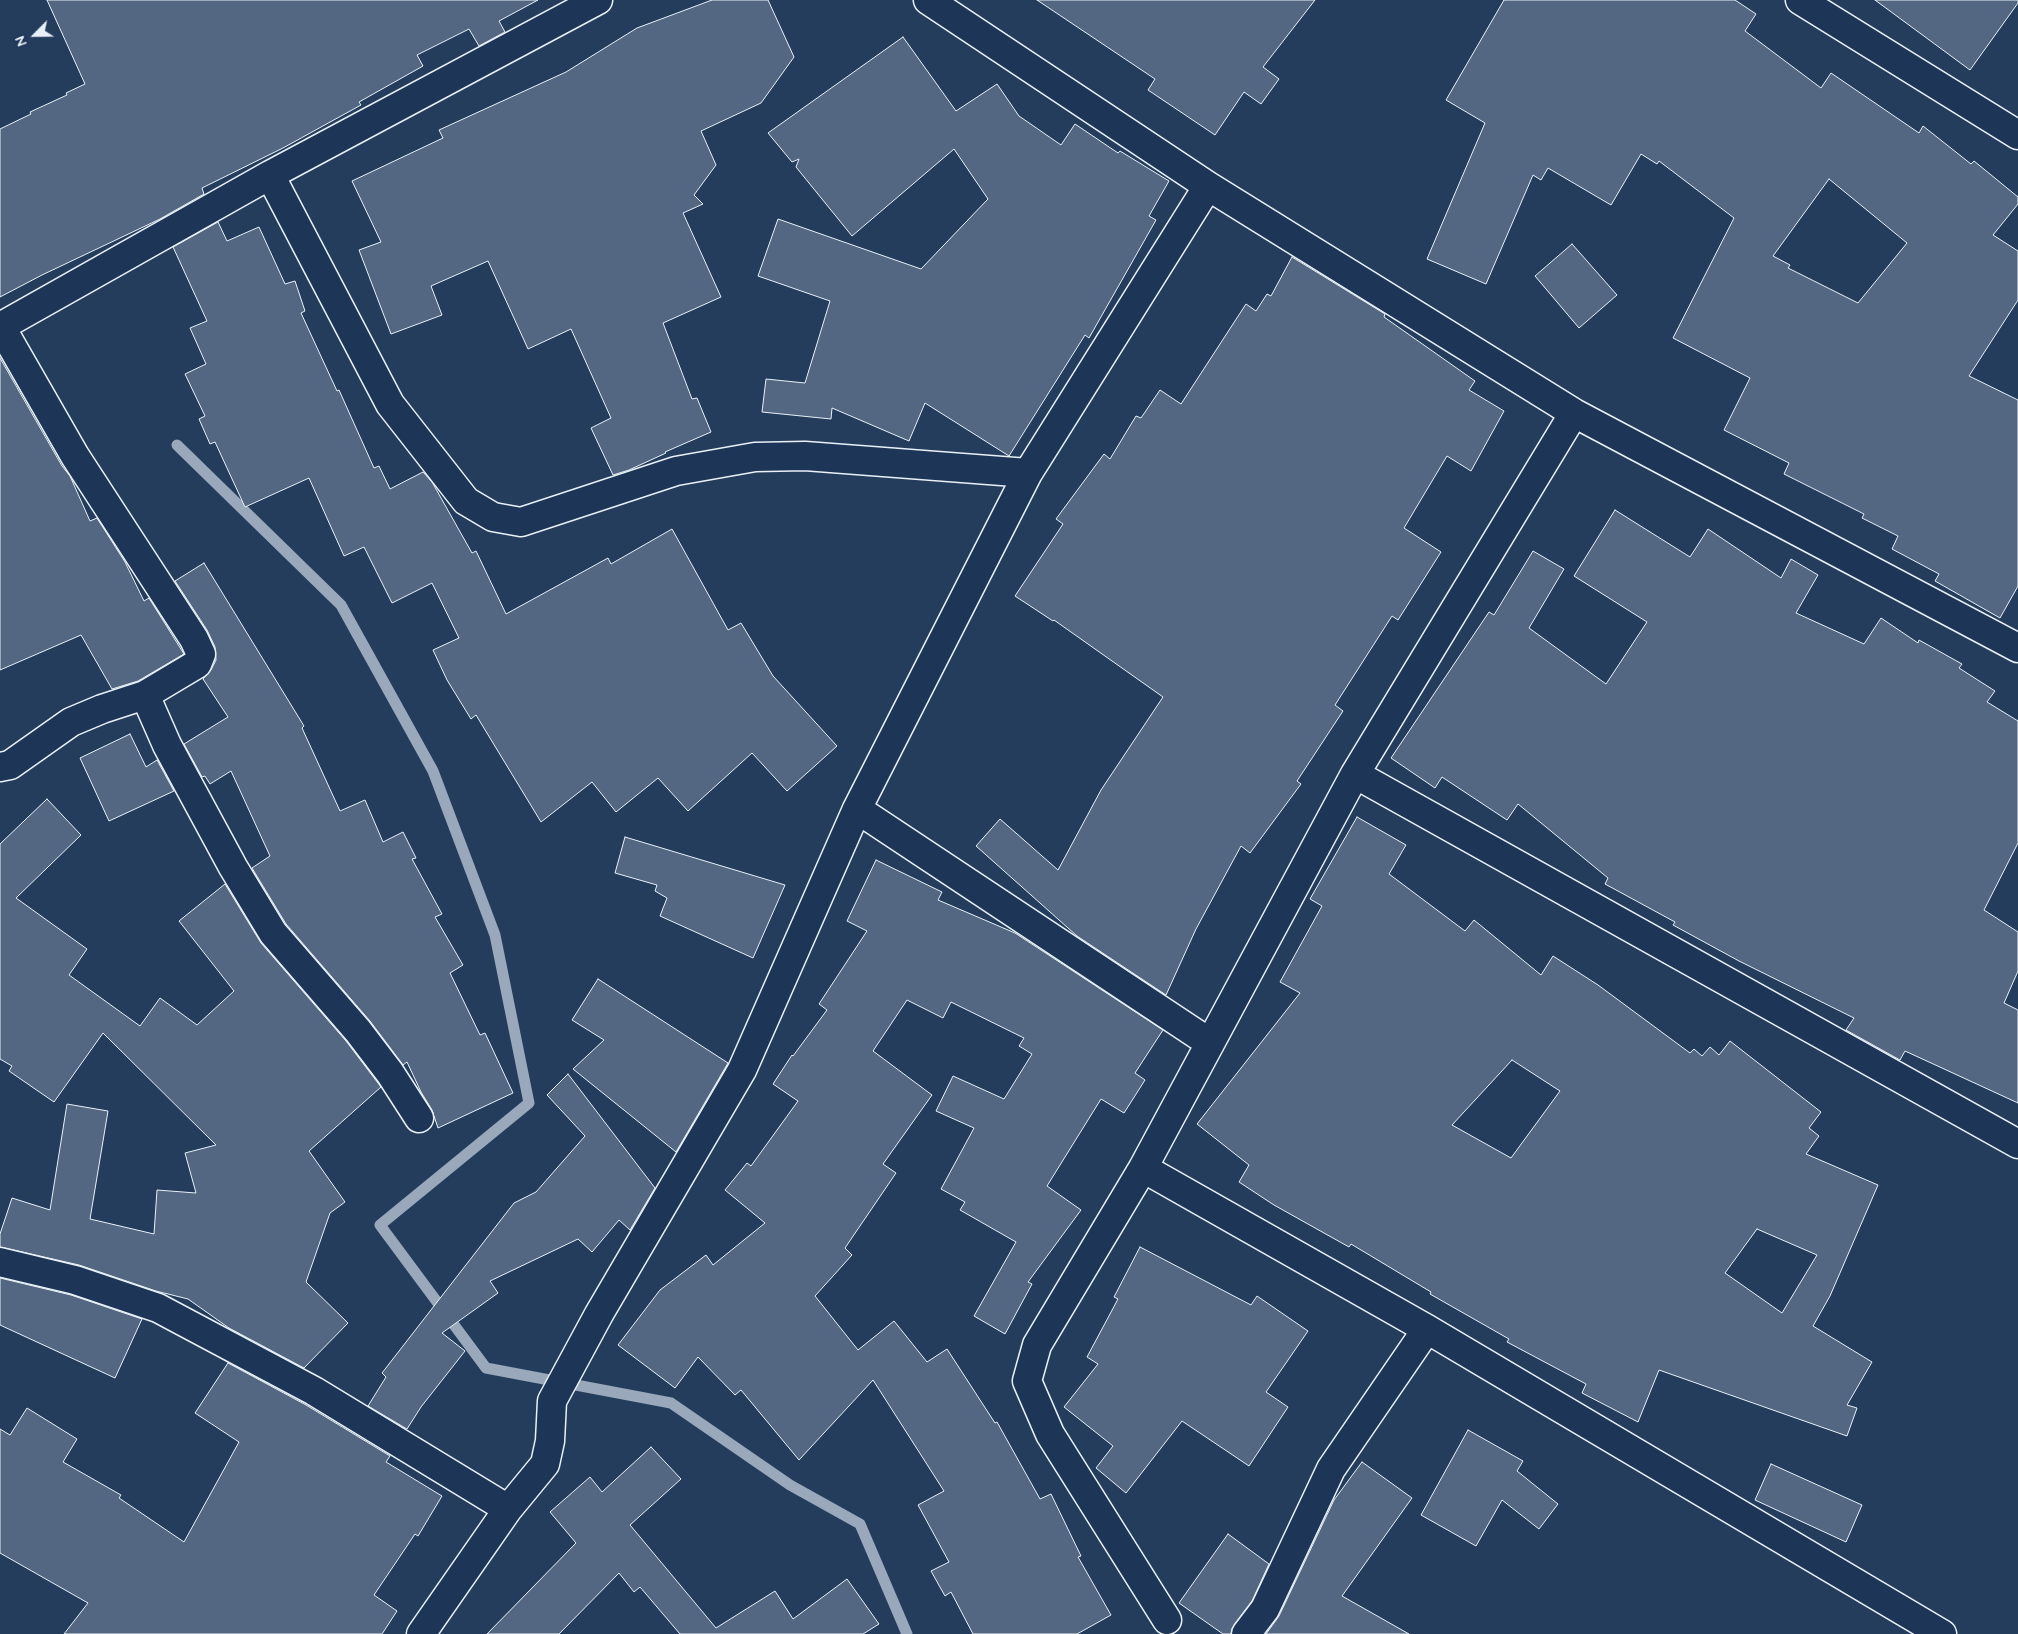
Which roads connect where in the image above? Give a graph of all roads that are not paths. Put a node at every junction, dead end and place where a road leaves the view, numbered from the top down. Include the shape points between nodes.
1 (598, 0) edge
2 (928, 0) edge
3 (1800, 0) edge
4 (2018, 135) edge
5 (270, 176) junction
6 (1208, 186) junction
7 (0, 327) edge
8 (1574, 413) junction
9 (1028, 473) junction
10 (2018, 648) edge
11 (145, 695) junction
12 (0, 766) edge
13 (1355, 774) junction
14 (857, 809) junction
15 (1210, 1043) junction
16 (420, 1118) dead end
17 (2018, 1144) edge
18 (1143, 1168) junction
19 (0, 1262) edge
20 (1427, 1330) junction
21 (508, 1509) junction
22 (1167, 1620) dead end
23 (421, 1634) edge
24 (1246, 1634) edge
25 (1942, 1634) edge

1 - 5 street
2 - 6 street
3 - 4 street
5 - 7 street
5 - 9 street via 390,404 466,501 493,517 521,522 676,471 755,456 805,456
6 - 8 street
6 - 9 street
7 - 11 street via 75,456 201,654 197,664
8 - 10 street
8 - 13 street
9 - 14 street
11 - 12 street via 72,722 10,765
11 - 16 street via 167,745 273,933 358,1031
13 - 15 street
13 - 17 street
14 - 15 street
14 - 21 street via 742,1070 599,1314 552,1401 545,1464
15 - 18 street
18 - 20 street
18 - 22 street via 1037,1345 1027,1381 1050,1434
19 - 21 street via 75,1280 158,1308 314,1391
20 - 24 street via 1331,1469 1265,1608
20 - 25 street
21 - 23 street

